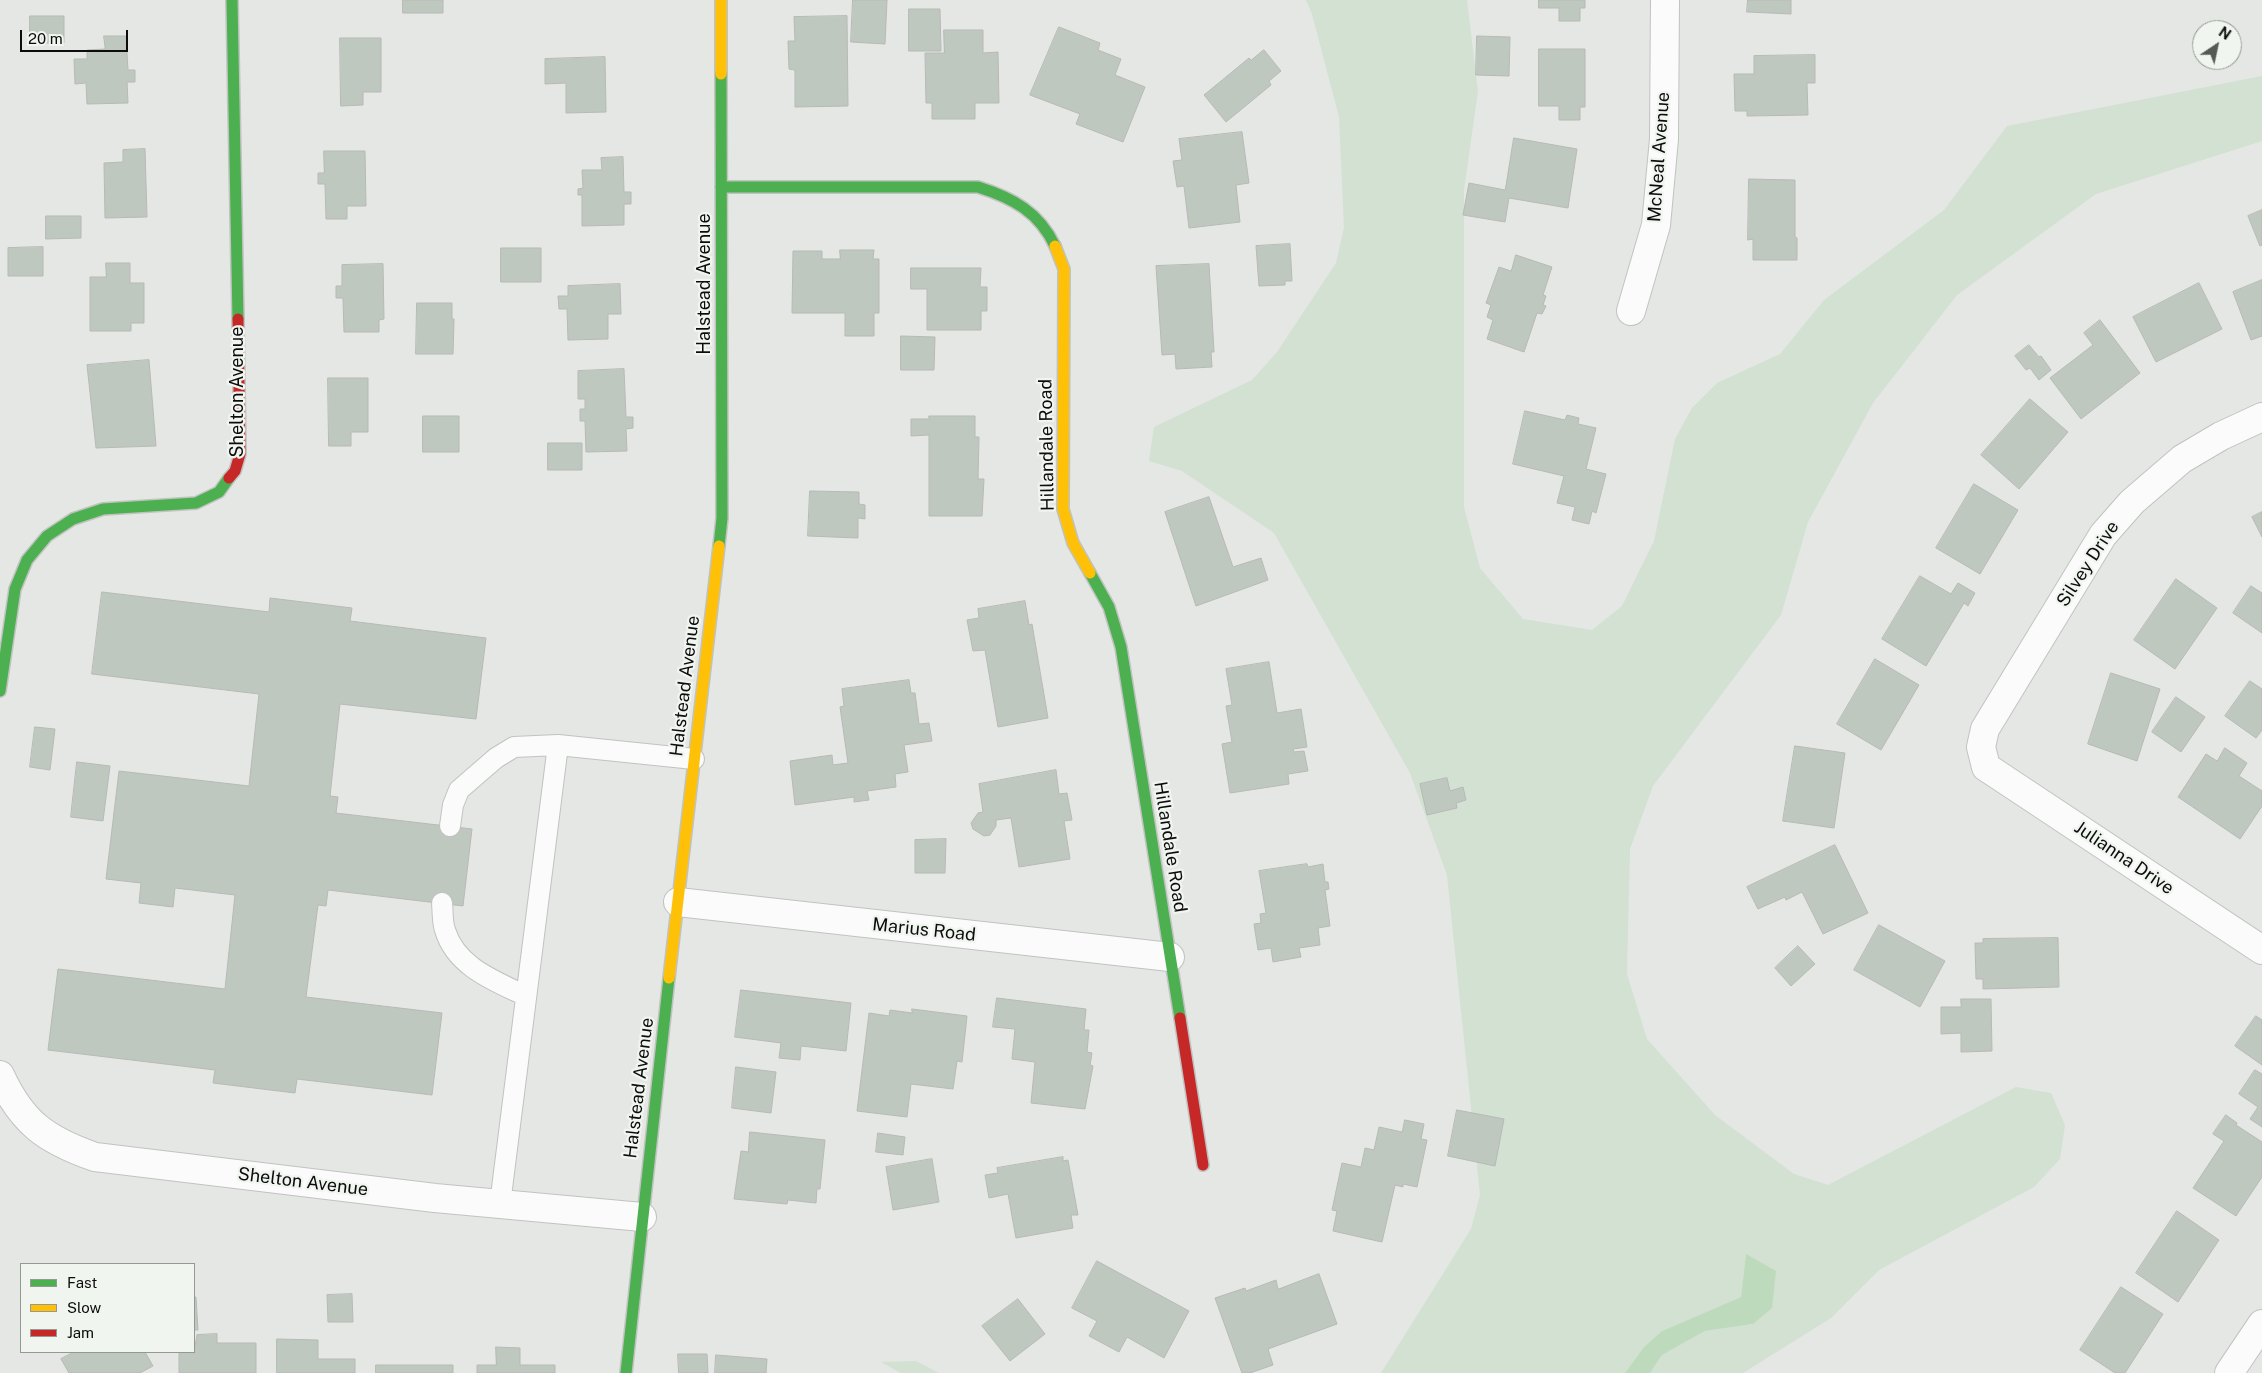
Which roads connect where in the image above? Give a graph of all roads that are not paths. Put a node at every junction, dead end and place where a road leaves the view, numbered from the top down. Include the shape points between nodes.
1 (232, 0) edge
2 (721, 0) edge
3 (1665, 0) edge
4 (721, 187) junction
5 (1631, 311) dead end
6 (2262, 417) edge
7 (0, 691) edge
8 (558, 745) junction
9 (694, 759) junction
10 (1986, 767) joint
11 (450, 826) dead end
12 (678, 902) junction
13 (442, 903) dead end
14 (2262, 950) edge
15 (1170, 956) junction
16 (526, 996) junction
17 (0, 1075) edge
18 (1203, 1165) dead end
19 (500, 1204) junction
20 (642, 1217) junction
21 (2262, 1324) edge
22 (626, 1373) edge
23 (2229, 1373) edge

1 - 7 street, Shelton Avenue via 240,454 235,471 219,492 196,504 103,509 73,519 47,536 27,560 15,589
2 - 4 street, Halstead Avenue
3 - 5 street, McNeal Avenue via 1664,139 1656,225
4 - 9 street, Halstead Avenue via 722,518
4 - 15 street, Hillandale Road via 978,187 1005,195 1025,206 1042,222 1057,247 1064,269 1063,509 1073,543 1109,607 1120,647
6 - 10 street, Silvey Drive via 2182,459 2132,502 2103,535 1985,729 1981,747
8 - 9 lane
8 - 11 lane via 514,747 496,758 459,790
8 - 16 lane
9 - 12 street, Halstead Avenue
10 - 14 street, Julianna Drive
12 - 15 street, Marius Road
12 - 20 street, Halstead Avenue
13 - 16 lane via 445,930 457,954 482,975
15 - 18 street, Hillandale Road
16 - 19 lane
17 - 19 street, Shelton Avenue via 10,1098 36,1128 64,1146 95,1157
19 - 20 street, Shelton Avenue
20 - 22 street, Halstead Avenue
21 - 23 street

